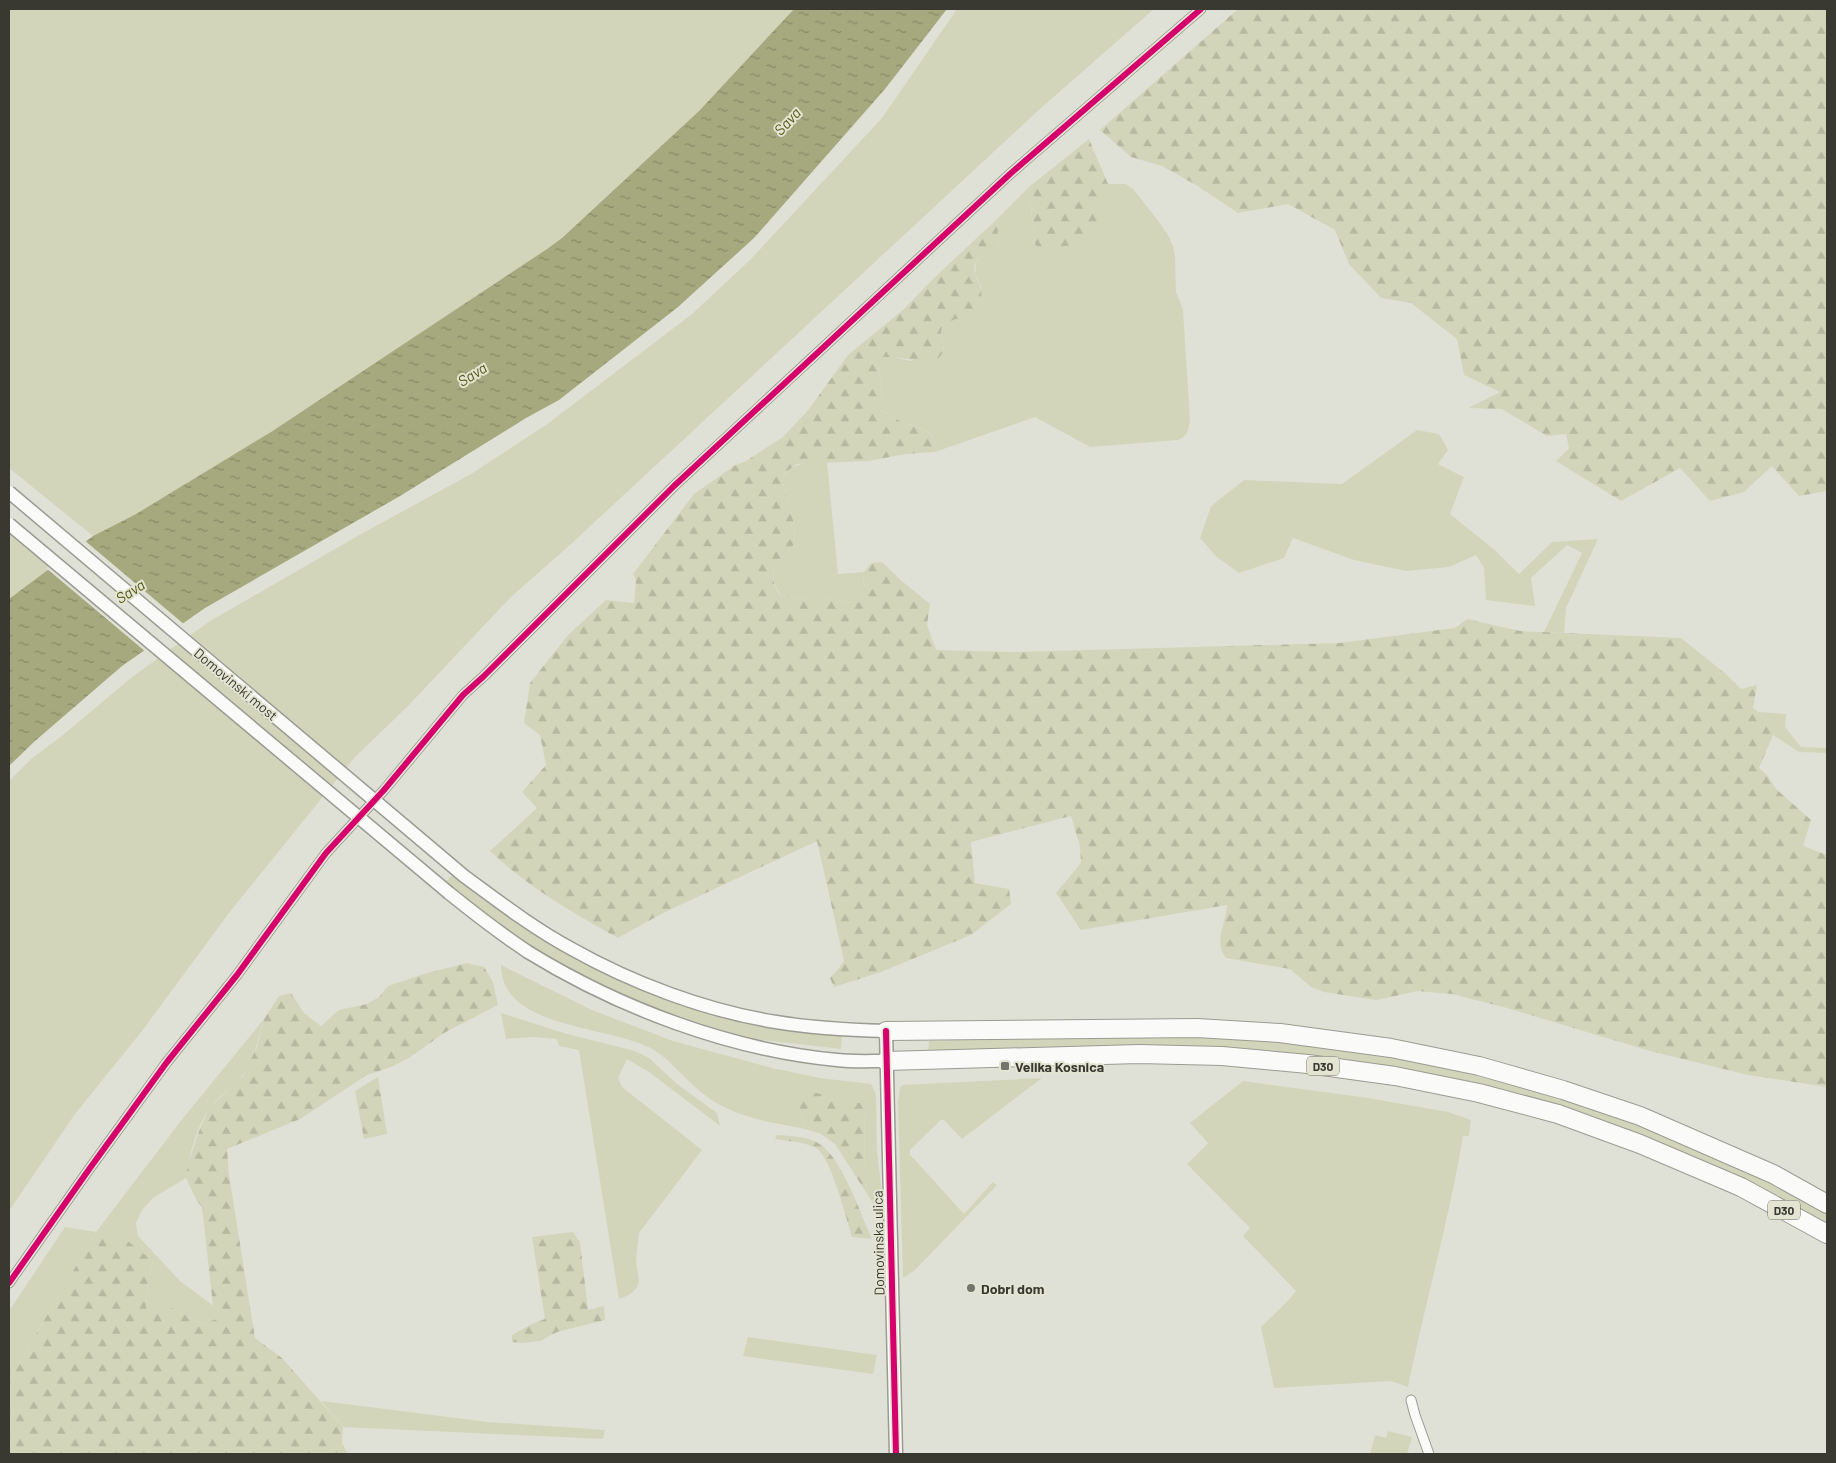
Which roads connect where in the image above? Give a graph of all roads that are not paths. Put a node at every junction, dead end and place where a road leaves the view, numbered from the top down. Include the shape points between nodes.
1 (1201, 9) edge
2 (9, 492) edge
3 (9, 524) edge
4 (886, 1031) junction
5 (886, 1061) junction
6 (1827, 1204) edge
7 (1827, 1234) edge
8 (9, 1284) edge
9 (1411, 1400) dead end
10 (896, 1454) edge
11 (1428, 1454) edge

1 - 8 street via 1017,168 681,479 463,695 390,783 326,852 237,975 161,1070
2 - 4 main road, Domovinski most, bridge via 464,876 569,948 621,974 737,1014 823,1028
3 - 5 main road, Domovinski most, bridge via 449,894 528,951 622,1000 685,1026 798,1055
4 - 5 main road, Domovinska ulica
4 - 6 highway, D30 via 1197,1028 1280,1033 1390,1048 1479,1066 1640,1116 1773,1174
5 - 7 highway, D30 via 1129,1054 1222,1056 1396,1076 1479,1093 1567,1118 1640,1144 1741,1187
5 - 10 main road, Domovinska ulica
9 - 11 street

